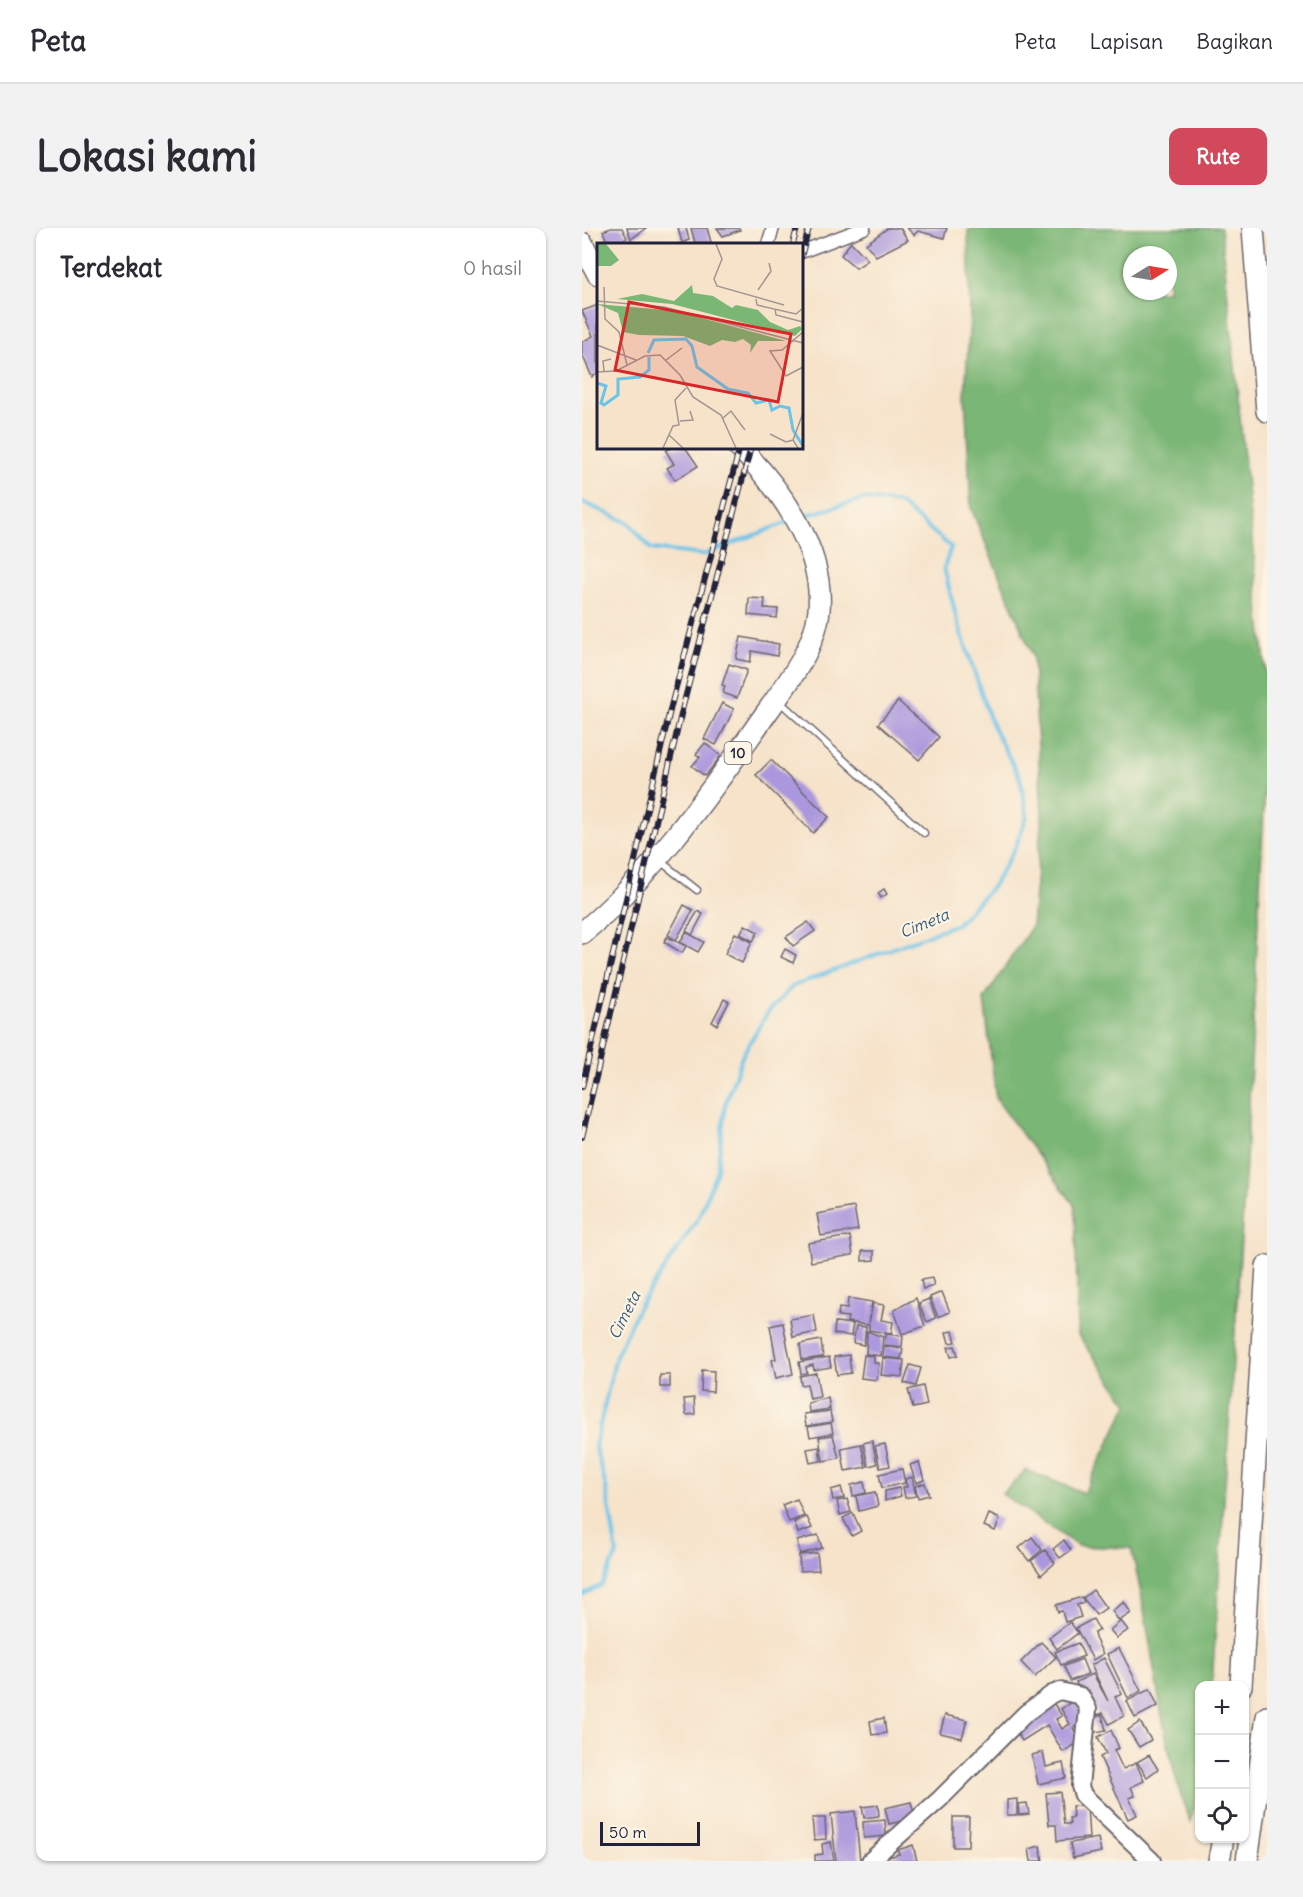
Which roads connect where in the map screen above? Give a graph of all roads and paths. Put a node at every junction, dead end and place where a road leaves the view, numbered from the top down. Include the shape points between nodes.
1 (773, 228) edge
2 (864, 228) edge
3 (1252, 228) edge
4 (582, 243) edge
5 (768, 243) edge
6 (802, 252) edge
7 (597, 272) edge
8 (1267, 411) edge
9 (740, 448) edge
10 (776, 698) junction
11 (924, 833) dead end
12 (659, 859) junction
13 (697, 890) dead end
14 (582, 933) edge
15 (1267, 1266) edge
16 (1241, 1681) edge
17 (1267, 1717) edge
18 (1221, 1843) edge
19 (1146, 1857) edge
20 (870, 1861) edge
21 (1219, 1861) edge
22 (1247, 1861) edge

1 - 5 street
2 - 6 street
3 - 8 highway
4 - 7 highway
9 - 10 highway, 10 via 778,489 804,538 816,572 819,611 802,660
10 - 11 lane
10 - 12 highway, 10
12 - 13 lane
12 - 14 highway, 10
15 - 16 highway
17 - 22 highway
18 - 21 highway
19 - 20 street via 1083,1795 1080,1786 1088,1709 1081,1696 1060,1691 1026,1713 940,1799

